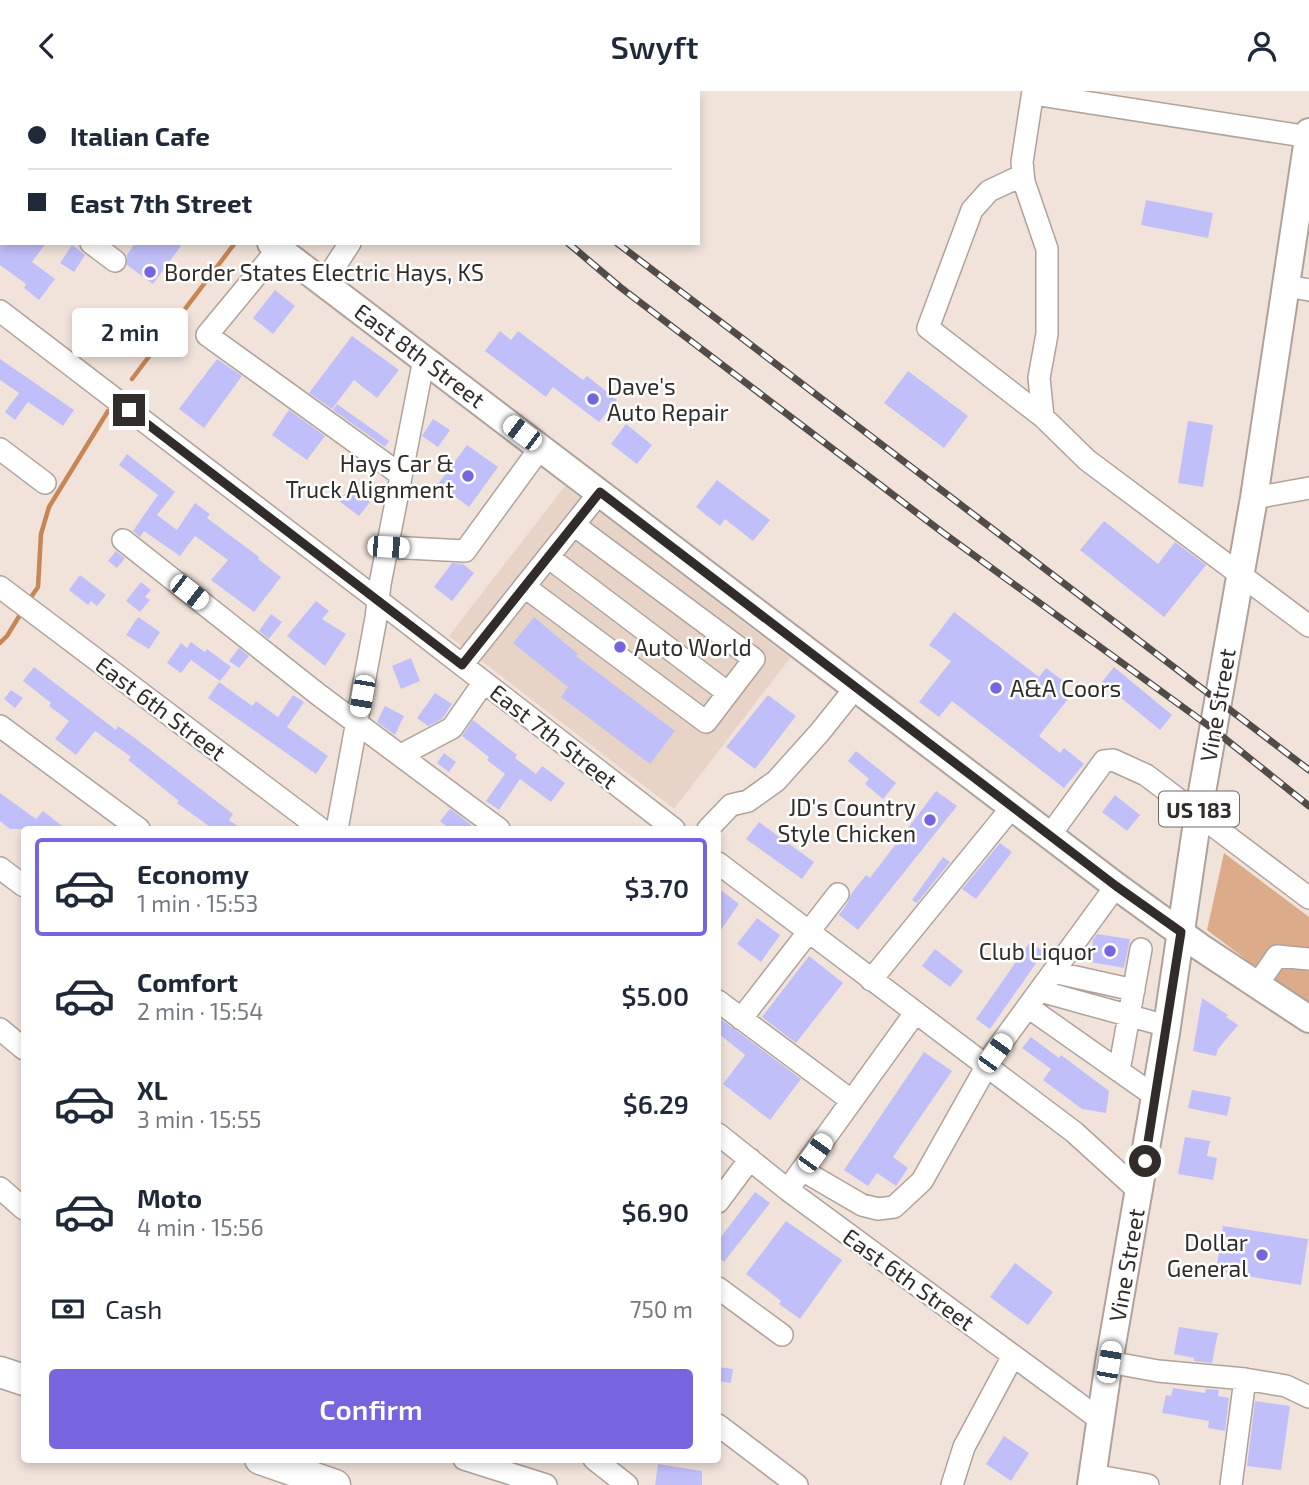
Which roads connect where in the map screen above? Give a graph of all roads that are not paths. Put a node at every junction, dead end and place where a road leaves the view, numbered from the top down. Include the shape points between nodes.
1 (1033, 93) edge
2 (1309, 135) edge
3 (1023, 175) junction
4 (94, 245) edge
5 (349, 245) edge
6 (283, 248) edge
7 (115, 261) dead end
8 (324, 282) junction
9 (1298, 288) edge
10 (0, 311) edge
11 (424, 359) junction
12 (1043, 417) junction
13 (541, 447) junction
14 (0, 449) edge
15 (401, 475) junction
16 (45, 483) dead end
17 (1309, 488) edge
18 (600, 492) junction
19 (1254, 498) junction
20 (574, 524) junction
21 (123, 540) dead end
22 (388, 547) junction
23 (548, 558) junction
24 (1239, 574) junction
25 (524, 587) junction
26 (7, 592) edge
27 (378, 600) junction
28 (1309, 626) edge
29 (462, 665) junction
30 (484, 682) junction
31 (856, 687) junction
32 (728, 693) junction
33 (357, 722) junction
34 (0, 726) edge
35 (401, 755) junction
36 (1013, 806) junction
37 (1198, 814) junction
38 (135, 826) edge
39 (317, 826) edge
40 (338, 826) edge
41 (495, 826) edge
42 (670, 826) edge
43 (711, 826) edge
44 (1050, 835) junction
45 (721, 865) edge
46 (0, 868) edge
47 (21, 884) edge
48 (1116, 886) junction
49 (838, 894) dead end
50 (1309, 898) edge
51 (807, 931) junction
52 (1181, 932) junction
53 (1293, 941) dead end
54 (1141, 949) dead end
55 (1277, 956) junction
56 (1309, 959) edge
57 (1053, 972) junction
58 (872, 980) junction
59 (1257, 985) junction
60 (1134, 990) junction
61 (1034, 999) junction
62 (721, 1003) edge
63 (915, 1013) junction
64 (1129, 1016) junction
65 (741, 1019) junction
66 (1309, 1019) edge
67 (1167, 1026) junction
68 (0, 1029) edge
69 (21, 1046) edge
70 (987, 1067) junction
71 (1119, 1071) junction
72 (1156, 1097) junction
73 (852, 1101) junction
74 (721, 1136) edge
75 (750, 1159) junction
76 (802, 1170) junction
77 (0, 1188) edge
78 (788, 1189) junction
79 (1140, 1192) junction
80 (721, 1198) edge
81 (21, 1206) edge
82 (721, 1290) edge
83 (782, 1335) dead end
84 (1013, 1356) junction
85 (1109, 1362) junction
86 (0, 1372) edge
87 (21, 1379) edge
88 (1245, 1379) junction
89 (1309, 1397) edge
90 (1102, 1421) junction
91 (721, 1427) edge
92 (272, 1463) edge
93 (477, 1463) edge
94 (599, 1463) edge
95 (1092, 1480) edge
96 (335, 1485) edge
97 (546, 1485) edge
98 (627, 1485) edge
99 (797, 1485) edge
100 (952, 1485) edge
101 (1148, 1485) edge
102 (1231, 1485) edge

1 - 2 street
1 - 3 street
2 - 9 main road, Vine Street / US 183
3 - 12 street via 1047,249 1047,334 1039,378
3 - 12 street via 989,191 972,210 928,328
4 - 7 street
5 - 8 street
6 - 8 main road, East 8th Street
6 - 15 street via 207,335
8 - 11 main road, East 8th Street
9 - 19 main road, Vine Street / US 183
10 - 27 street, East 7th Street
11 - 13 main road, East 8th Street
11 - 15 street
12 - 24 street via 1087,460
13 - 18 main road, East 8th Street
13 - 22 street via 465,551
14 - 16 street
15 - 22 street
17 - 19 street
18 - 20 street
18 - 31 main road, East 8th Street
19 - 24 main road, Vine Street / US 183
20 - 23 street
20 - 32 street via 754,659
21 - 33 street
22 - 27 street
23 - 25 street
23 - 32 street
24 - 28 street
24 - 37 main road, Vine Street / US 183
25 - 29 street
25 - 32 street via 706,722
26 - 39 street, East 6th Street
27 - 29 street, East 7th Street
27 - 33 street
29 - 30 street, East 7th Street
30 - 35 street via 452,728
30 - 42 street, East 7th Street
31 - 36 main road, East 8th Street
31 - 43 street via 776,781 748,801 731,805
33 - 35 street
33 - 40 street
34 - 38 street
35 - 41 street
36 - 44 main road, East 8th Street
36 - 58 street
37 - 44 street via 1146,775 1113,760 1104,761
37 - 50 street
37 - 52 main road, Vine Street / US 183
44 - 48 main road, East 8th Street
45 - 51 street
46 - 47 street
48 - 52 main road, East 8th Street
48 - 57 street
49 - 51 street
51 - 58 street
51 - 65 street
52 - 59 main road, East 8th Street
52 - 67 main road, Vine Street / US 183
53 - 55 street
54 - 60 street
55 - 56 street
55 - 59 street
57 - 60 street
57 - 61 street
58 - 63 street
59 - 66 main road, East 8th Street
60 - 64 street
61 - 64 street
61 - 70 street
61 - 71 street
62 - 65 street
63 - 70 street
63 - 73 street
64 - 67 street
64 - 71 street
65 - 73 street
67 - 72 main road, Vine Street / US 183
68 - 69 street
70 - 76 street via 922,1181 894,1206 862,1205
70 - 79 street via 1074,1132
71 - 72 street
72 - 79 main road, Vine Street / US 183
73 - 76 street
74 - 75 street, East 6th Street
75 - 78 street, East 6th Street
75 - 80 street
76 - 78 street
77 - 81 street
78 - 84 street, East 6th Street
79 - 85 main road, Vine Street / US 183
82 - 83 street
84 - 90 street, East 6th Street
84 - 100 street via 964,1447
85 - 88 street
85 - 90 main road, Vine Street / US 183
86 - 87 highway
88 - 89 street via 1286,1386
88 - 102 street
90 - 95 main road, Vine Street / US 183
91 - 99 street
92 - 96 highway
93 - 97 street
94 - 98 street
95 - 101 street

